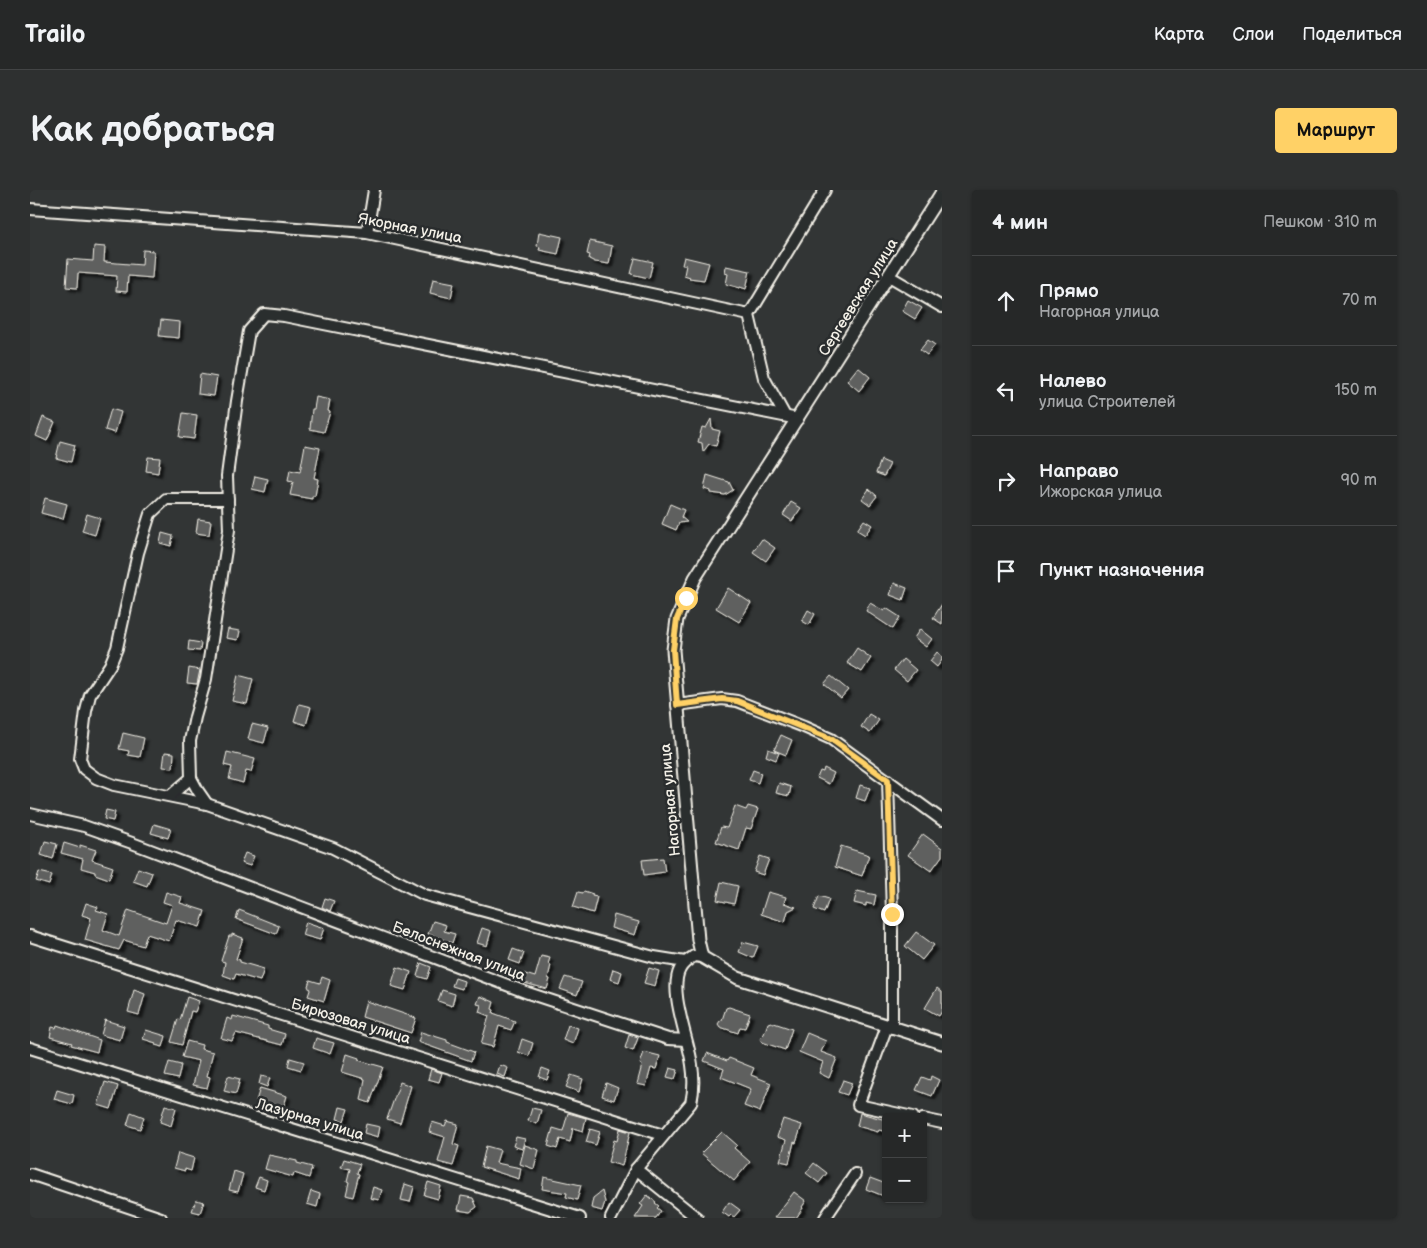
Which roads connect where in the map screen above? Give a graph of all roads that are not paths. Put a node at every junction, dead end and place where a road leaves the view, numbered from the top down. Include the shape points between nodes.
1 (374, 190) edge
2 (825, 190) edge
3 (942, 192) edge
4 (30, 209) edge
5 (367, 232) junction
6 (889, 276) junction
7 (942, 307) edge
8 (749, 315) junction
9 (785, 416) junction
10 (798, 418) junction
11 (228, 499) junction
12 (677, 705) junction
13 (190, 778) junction
14 (888, 780) junction
15 (170, 796) junction
16 (208, 804) junction
17 (30, 814) edge
18 (942, 820) edge
19 (30, 936) edge
20 (702, 957) junction
21 (685, 962) junction
22 (889, 1027) junction
23 (686, 1040) junction
24 (942, 1043) edge
25 (30, 1048) edge
26 (895, 1113) edge
27 (927, 1120) edge
28 (942, 1123) edge
29 (663, 1135) junction
30 (636, 1169) junction
31 (30, 1174) edge
32 (855, 1174) dead end
33 (161, 1218) edge
34 (580, 1218) edge
35 (611, 1218) edge
36 (696, 1218) edge
37 (825, 1218) edge

1 - 5 street
2 - 8 street
3 - 6 street, Сергеевская улица
4 - 5 street, Якорная улица
5 - 8 street, Якорная улица
6 - 7 street
6 - 10 street, Сергеевская улица
8 - 9 street via 764,378
9 - 10 street
9 - 11 street via 303,319 264,314 249,331 227,476
10 - 12 street, Нагорная улица via 696,578 677,619 673,650
11 - 13 street via 230,530 206,679 190,741
11 - 15 street via 166,499 150,514 116,648 110,665 90,695 86,711 80,760 84,769 114,785
12 - 14 street via 722,699 737,701 831,739
12 - 20 street, Нагорная улица
13 - 15 street
13 - 16 street
14 - 18 street
14 - 22 street via 892,914
15 - 16 street
16 - 21 street via 333,848 425,895 654,957
17 - 23 street, Белоснежная улица via 84,826 132,843 528,993 668,1039
19 - 29 street, Бирюзовая улица
20 - 21 street via 694,956
20 - 22 street via 738,978
21 - 23 street via 679,970 676,987
22 - 24 street
22 - 26 street via 858,1105
23 - 29 street via 692,1063 694,1090 691,1104
25 - 34 street, Лазурная улица
27 - 28 street
29 - 30 street
30 - 35 street
30 - 36 street
31 - 33 street
32 - 37 street

